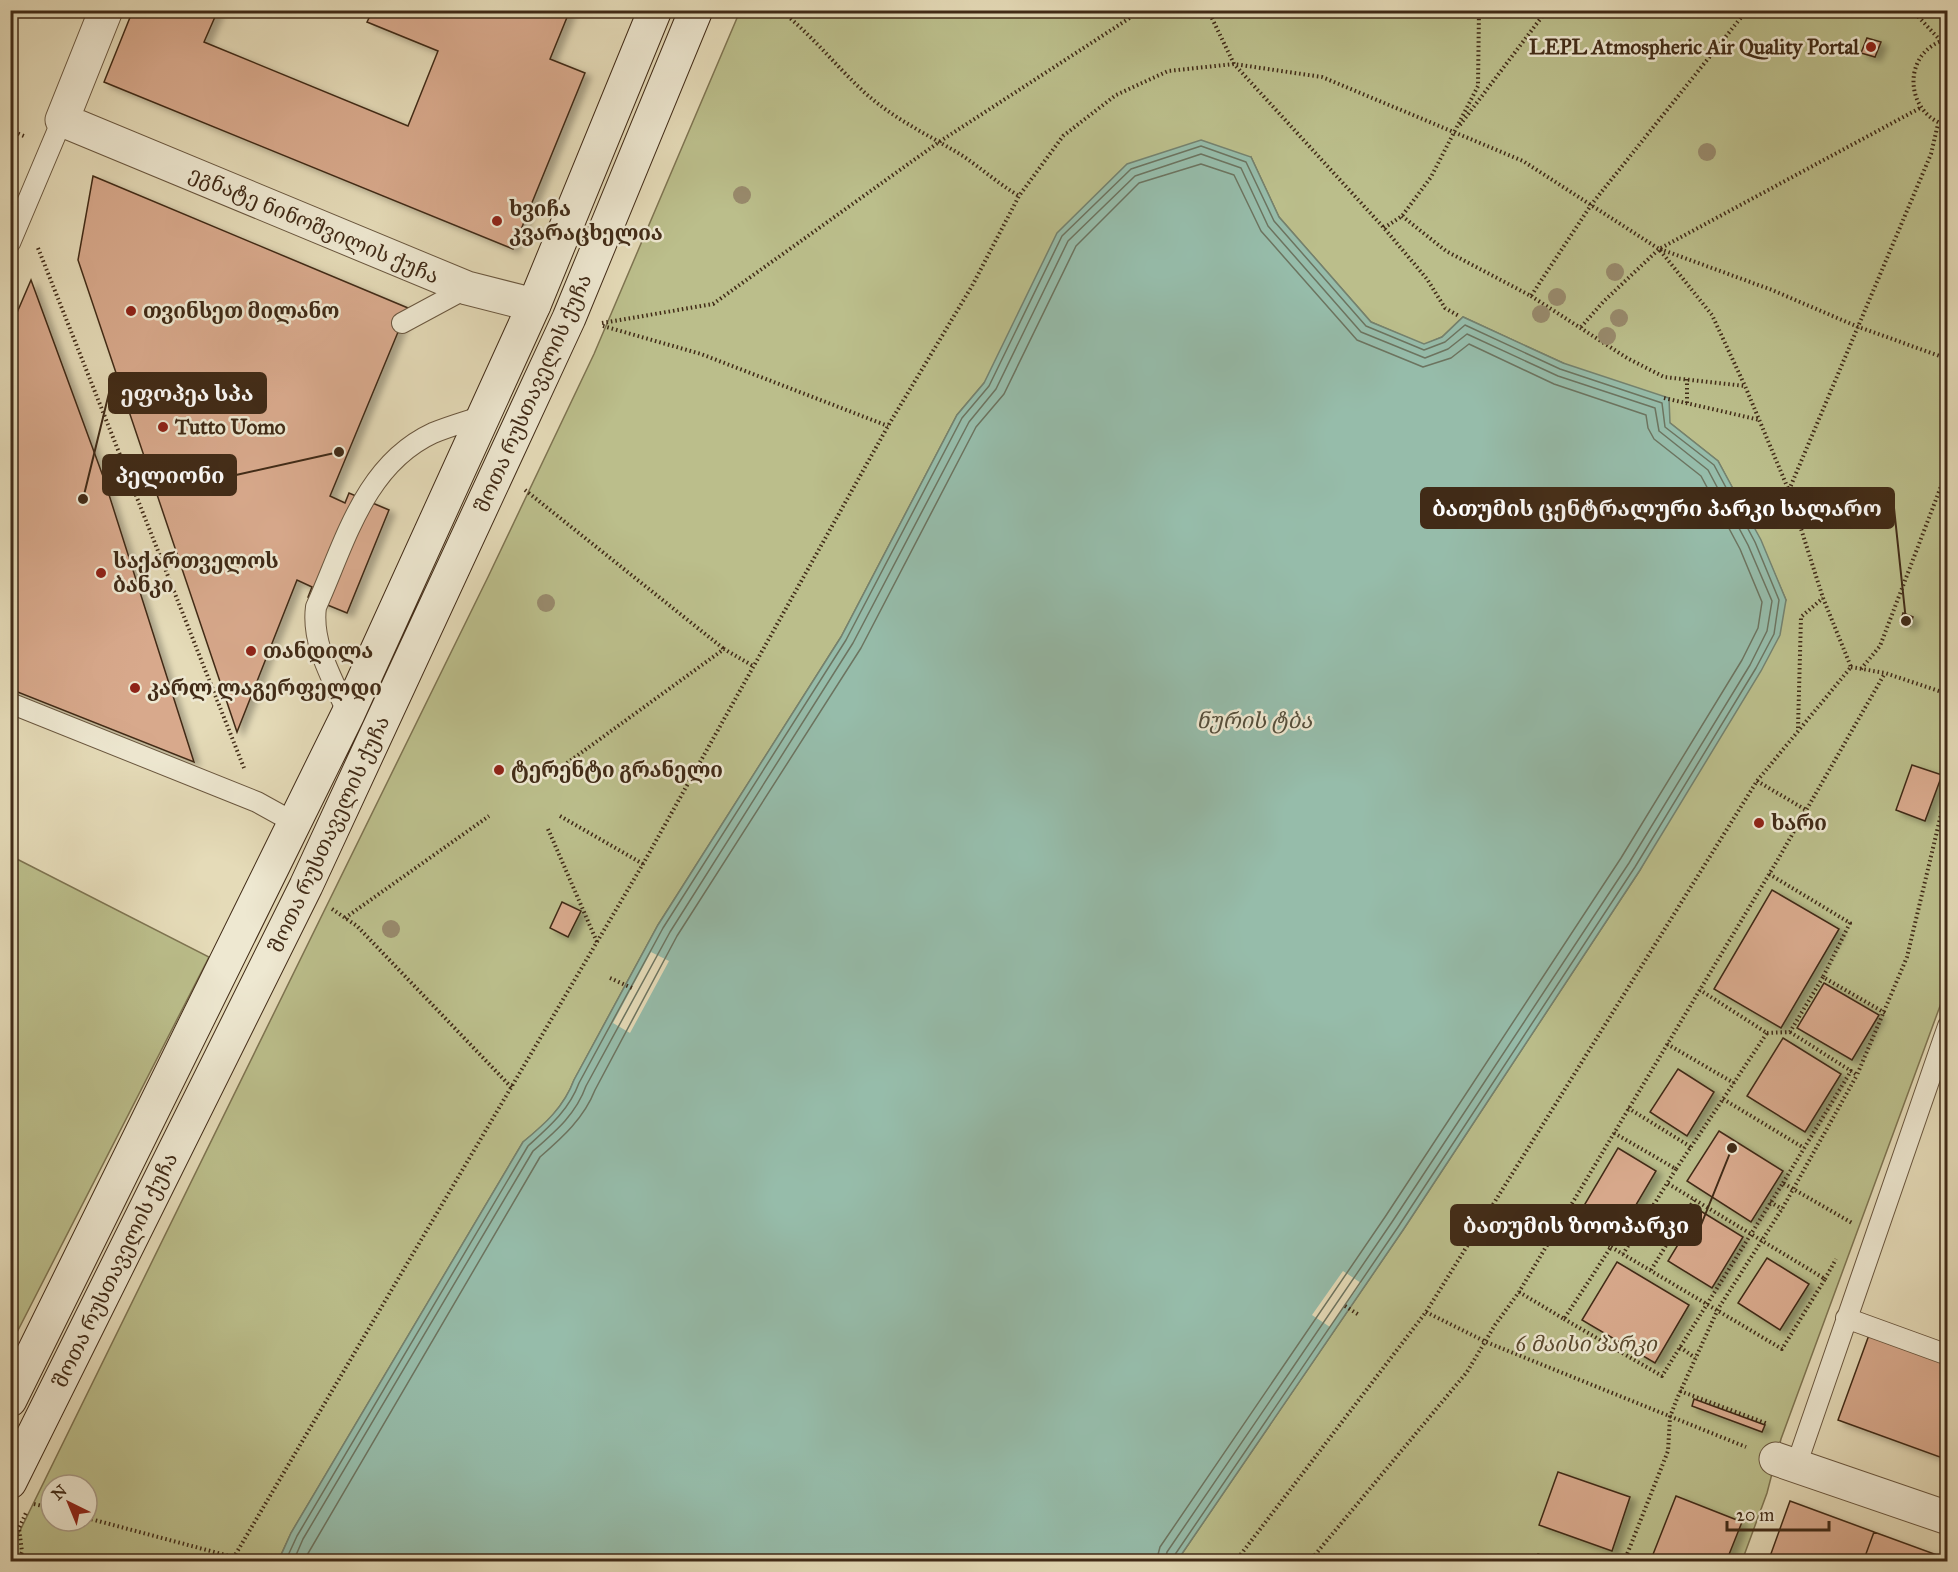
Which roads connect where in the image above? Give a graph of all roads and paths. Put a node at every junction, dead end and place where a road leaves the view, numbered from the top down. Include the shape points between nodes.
1 (106, 10) edge
2 (655, 10) edge
3 (696, 10) edge
4 (780, 10) edge
5 (1142, 10) edge
6 (1208, 10) edge
7 (1479, 10) edge
8 (1547, 10) edge
9 (1747, 10) edge
10 (1912, 10) edge
11 (1947, 39) edge
12 (1940, 40) junction
13 (1234, 64) junction
14 (1920, 108) junction
15 (62, 120) junction
16 (1938, 124) junction
17 (1947, 126) edge
18 (1454, 133) junction
19 (939, 142) junction
20 (1019, 196) junction
21 (1591, 205) junction
22 (23, 211) junction
23 (1402, 216) junction
24 (1384, 228) junction
25 (10, 243) edge
26 (1659, 249) junction
27 (467, 288) junction
28 (1531, 296) junction
29 (534, 305) junction
30 (1459, 316) dead end
31 (569, 318) junction
32 (402, 323) dead end
33 (1856, 326) junction
34 (1581, 327) junction
35 (1947, 359) edge
36 (1687, 379) junction
37 (1745, 386) junction
38 (1664, 398) dead end
39 (1687, 404) junction
40 (486, 415) junction
41 (1760, 420) junction
42 (888, 426) junction
43 (1947, 468) edge
44 (524, 489) dead end
45 (1789, 491) junction
46 (1823, 598) junction
47 (724, 649) junction
48 (753, 666) junction
49 (1851, 667) junction
50 (1861, 669) junction
51 (1885, 672) junction
52 (1947, 694) edge
53 (10, 703) edge
54 (348, 714) junction
55 (1798, 729) junction
56 (556, 771) dead end
57 (1757, 781) junction
58 (1947, 785) edge
59 (257, 802) junction
60 (1806, 810) junction
61 (489, 816) dead end
62 (560, 816) dead end
63 (295, 823) junction
64 (548, 829) dead end
65 (643, 864) junction
66 (1769, 874) junction
67 (323, 903) dead end
68 (345, 918) junction
69 (597, 942) junction
70 (1823, 977) junction
71 (610, 978) dead end
72 (632, 988) dead end
73 (1700, 990) junction
74 (1886, 1013) junction
75 (1947, 1026) edge
76 (1790, 1032) junction
77 (1767, 1033) junction
78 (1667, 1044) junction
79 (1851, 1071) junction
80 (1857, 1075) junction
81 (1734, 1083) junction
82 (512, 1088) junction
83 (1834, 1098) junction
84 (1723, 1099) junction
85 (1842, 1102) junction
86 (1628, 1108) junction
87 (1614, 1133) junction
88 (1691, 1147) junction
89 (1804, 1148) junction
90 (1676, 1169) junction
91 (1667, 1183) junction
92 (1783, 1183) junction
93 (1792, 1188) junction
94 (1694, 1200) junction
95 (1770, 1202) junction
96 (1782, 1209) junction
97 (1566, 1215) junction
98 (1856, 1226) dead end
99 (1751, 1233) junction
100 (1761, 1239) junction
101 (1611, 1247) junction
102 (1841, 1252) dead end
103 (1623, 1254) junction
104 (1651, 1270) junction
105 (1825, 1279) junction
106 (1520, 1292) junction
107 (1707, 1304) junction
108 (1345, 1306) dead end
109 (1718, 1309) junction
110 (1426, 1312) junction
111 (1359, 1315) dead end
112 (1846, 1318) junction
113 (1564, 1319) junction
114 (1486, 1342) junction
115 (1680, 1347) junction
116 (1947, 1355) edge
117 (1695, 1358) junction
118 (1680, 1391) junction
119 (10, 1400) edge
120 (1670, 1417) junction
121 (1768, 1424) dead end
122 (1786, 1463) junction
123 (20, 1492) edge
124 (39, 1502) edge
125 (1947, 1518) edge
126 (99, 1521) edge
127 (232, 1559) edge
128 (1235, 1562) edge
129 (1309, 1562) edge
130 (1624, 1562) edge

1 - 15 main road
2 - 29 main road, შოთა რუსთაველის ქუჩა
3 - 31 main road, შოთა რუსთაველის ქუჩა
4 - 19 path via 863,91 899,120
5 - 19 path
6 - 13 path
7 - 18 path via 1478,86
8 - 18 path
9 - 21 path
10 - 12 path
11 - 12 path
12 - 14 path via 1920,57 1914,70 1914,96
13 - 18 path via 1322,77
13 - 20 path via 1168,71 1116,95 1063,136
13 - 24 path
14 - 16 path
14 - 26 path
15 - 22 lane
15 - 27 main road, ეგნატე ნინოშვილის ქუჩა
16 - 17 path
16 - 33 path via 1931,154
18 - 21 path via 1523,161
18 - 23 path via 1431,177
19 - 20 path
19 - 42 path via 713,304 596,324 701,354
20 - 42 path via 972,286
21 - 26 path
21 - 28 path
22 - 25 lane
22 - 59 path
23 - 24 path
23 - 28 path via 1446,251
24 - 30 path via 1427,279 1445,308
26 - 33 path
26 - 34 path
26 - 37 path via 1712,315
27 - 29 main road, ეგნატე ნინოშვილის ქუჩა
27 - 32 lane
28 - 34 path
29 - 31 main road, ეგნატე ნინოშვილის ქუჩა
29 - 40 main road, შოთა რუსთაველის ქუჩა
31 - 123 main road, შოთა რუსთაველის ქუჩა
33 - 35 path
33 - 45 path
34 - 36 path via 1664,377
36 - 37 path
36 - 39 path
37 - 41 path
38 - 39 path
39 - 41 path
40 - 54 main road, შოთა რუსთაველის ქუჩა
40 - 54 lane via 412,445 394,459 369,489 314,619 319,647
41 - 45 path
42 - 48 path
43 - 50 path via 1880,646
44 - 47 path
45 - 46 path
46 - 49 path
46 - 55 path via 1801,617
47 - 48 path
47 - 56 path
48 - 65 path
49 - 50 path
49 - 55 path
50 - 51 path
51 - 52 path
51 - 60 path
53 - 59 lane
54 - 63 main road, შოთა რუსთაველის ქუჩა
55 - 57 path
57 - 60 path
57 - 110 path
58 - 74 path via 1907,957
59 - 63 lane
60 - 66 path
61 - 68 path
62 - 65 path
63 - 119 main road, შოთა რუსთაველის ქუჩა
64 - 69 path
65 - 69 path
66 - 70 path via 1850,923
66 - 73 path
67 - 68 path
68 - 82 path
69 - 82 path
70 - 74 path
70 - 76 path
71 - 72 path
73 - 77 path
73 - 78 path
74 - 80 path
75 - 112 lane
76 - 77 path
76 - 79 path
77 - 81 path
78 - 81 path
78 - 86 path
79 - 80 path
79 - 83 path
80 - 85 path
81 - 84 path
82 - 127 path
83 - 85 path
83 - 89 path
84 - 88 path
84 - 89 path
85 - 93 path
86 - 87 path
86 - 88 path
87 - 90 path
87 - 97 path
88 - 90 path
89 - 92 path
90 - 91 path
91 - 94 path
91 - 103 path
92 - 93 path
92 - 95 path
93 - 96 path
93 - 98 path
94 - 99 path
94 - 104 path
95 - 96 path
95 - 99 path
96 - 100 path
97 - 101 path
97 - 106 path
99 - 100 path
99 - 107 path
100 - 105 path
100 - 109 path
101 - 103 path
101 - 113 path
102 - 105 path
103 - 104 path
104 - 107 path
105 - 109 path via 1782,1349
106 - 113 path
106 - 114 path
107 - 109 path
107 - 115 path
108 - 111 path
109 - 117 path
110 - 114 path
110 - 128 path
112 - 116 lane
112 - 122 lane
113 - 115 path via 1662,1376
114 - 120 path
114 - 129 path via 1467,1372
115 - 117 path
117 - 118 path
118 - 120 path
118 - 121 path
120 - 122 path
120 - 130 path via 1668,1451
122 - 125 main road
123 - 124 path
126 - 127 path

